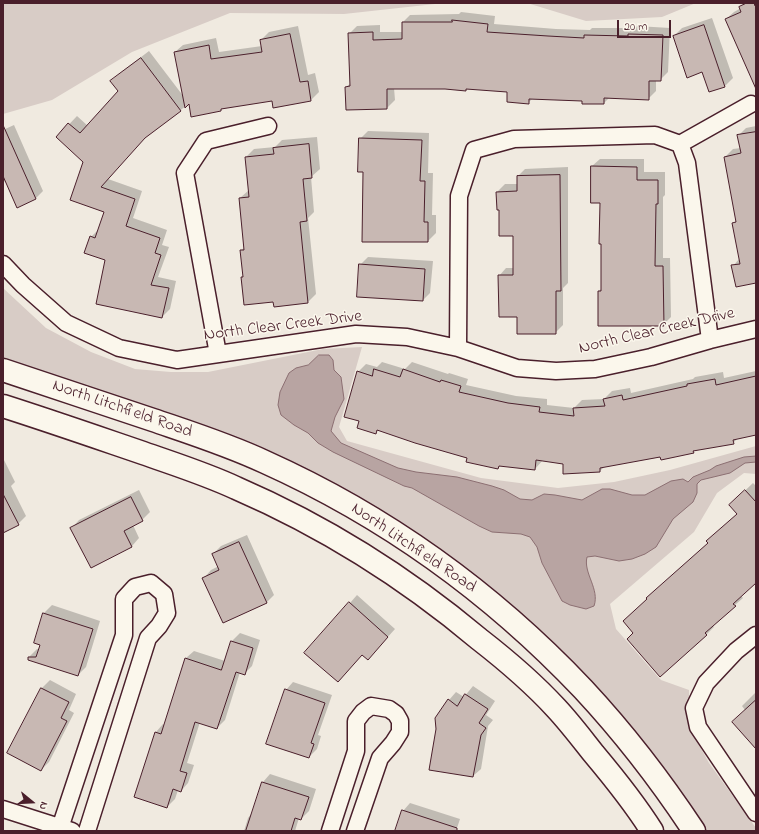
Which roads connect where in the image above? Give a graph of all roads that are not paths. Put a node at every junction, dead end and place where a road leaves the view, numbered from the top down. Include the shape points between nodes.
1 (751, 104) dead end
2 (268, 126) dead end
3 (680, 144) junction
4 (3, 264) edge
5 (756, 328) edge
6 (710, 340) junction
7 (458, 348) junction
8 (218, 354) junction
9 (3, 370) edge
10 (3, 406) edge
11 (756, 635) edge
12 (101, 703) junction
13 (125, 711) junction
14 (344, 789) junction
15 (367, 796) junction
16 (3, 809) edge
17 (756, 813) edge
18 (64, 830) edge
19 (87, 831) edge
20 (330, 831) edge
21 (355, 831) edge
22 (652, 831) edge
23 (694, 831) edge

1 - 3 street
2 - 8 street via 206,141 184,173
3 - 6 street via 688,163
3 - 7 street via 655,135 514,139 474,150 459,196
4 - 8 street, North Clear Creek Drive via 66,324 119,348 177,360
5 - 6 street, North Clear Creek Drive
6 - 7 street, North Clear Creek Drive via 651,357 595,369 556,371 517,368
7 - 8 street, North Clear Creek Drive via 407,337 356,334
9 - 23 main road, North Litchfield Road via 190,433 265,462 352,506 394,531 500,610 562,668 633,747
10 - 22 main road, North Litchfield Road via 176,464 234,487 311,524 383,566 463,625 538,690 602,764
11 - 17 street via 736,651 706,683 694,708 698,727
12 - 13 street
12 - 13 street via 124,635 124,599 135,587 151,583 164,594 167,613 148,638
12 - 18 street
13 - 19 street
14 - 15 street
14 - 15 street via 356,751 356,721 371,706 389,709 400,721 400,732 380,758
14 - 20 street
15 - 21 street
16 - 18 street

